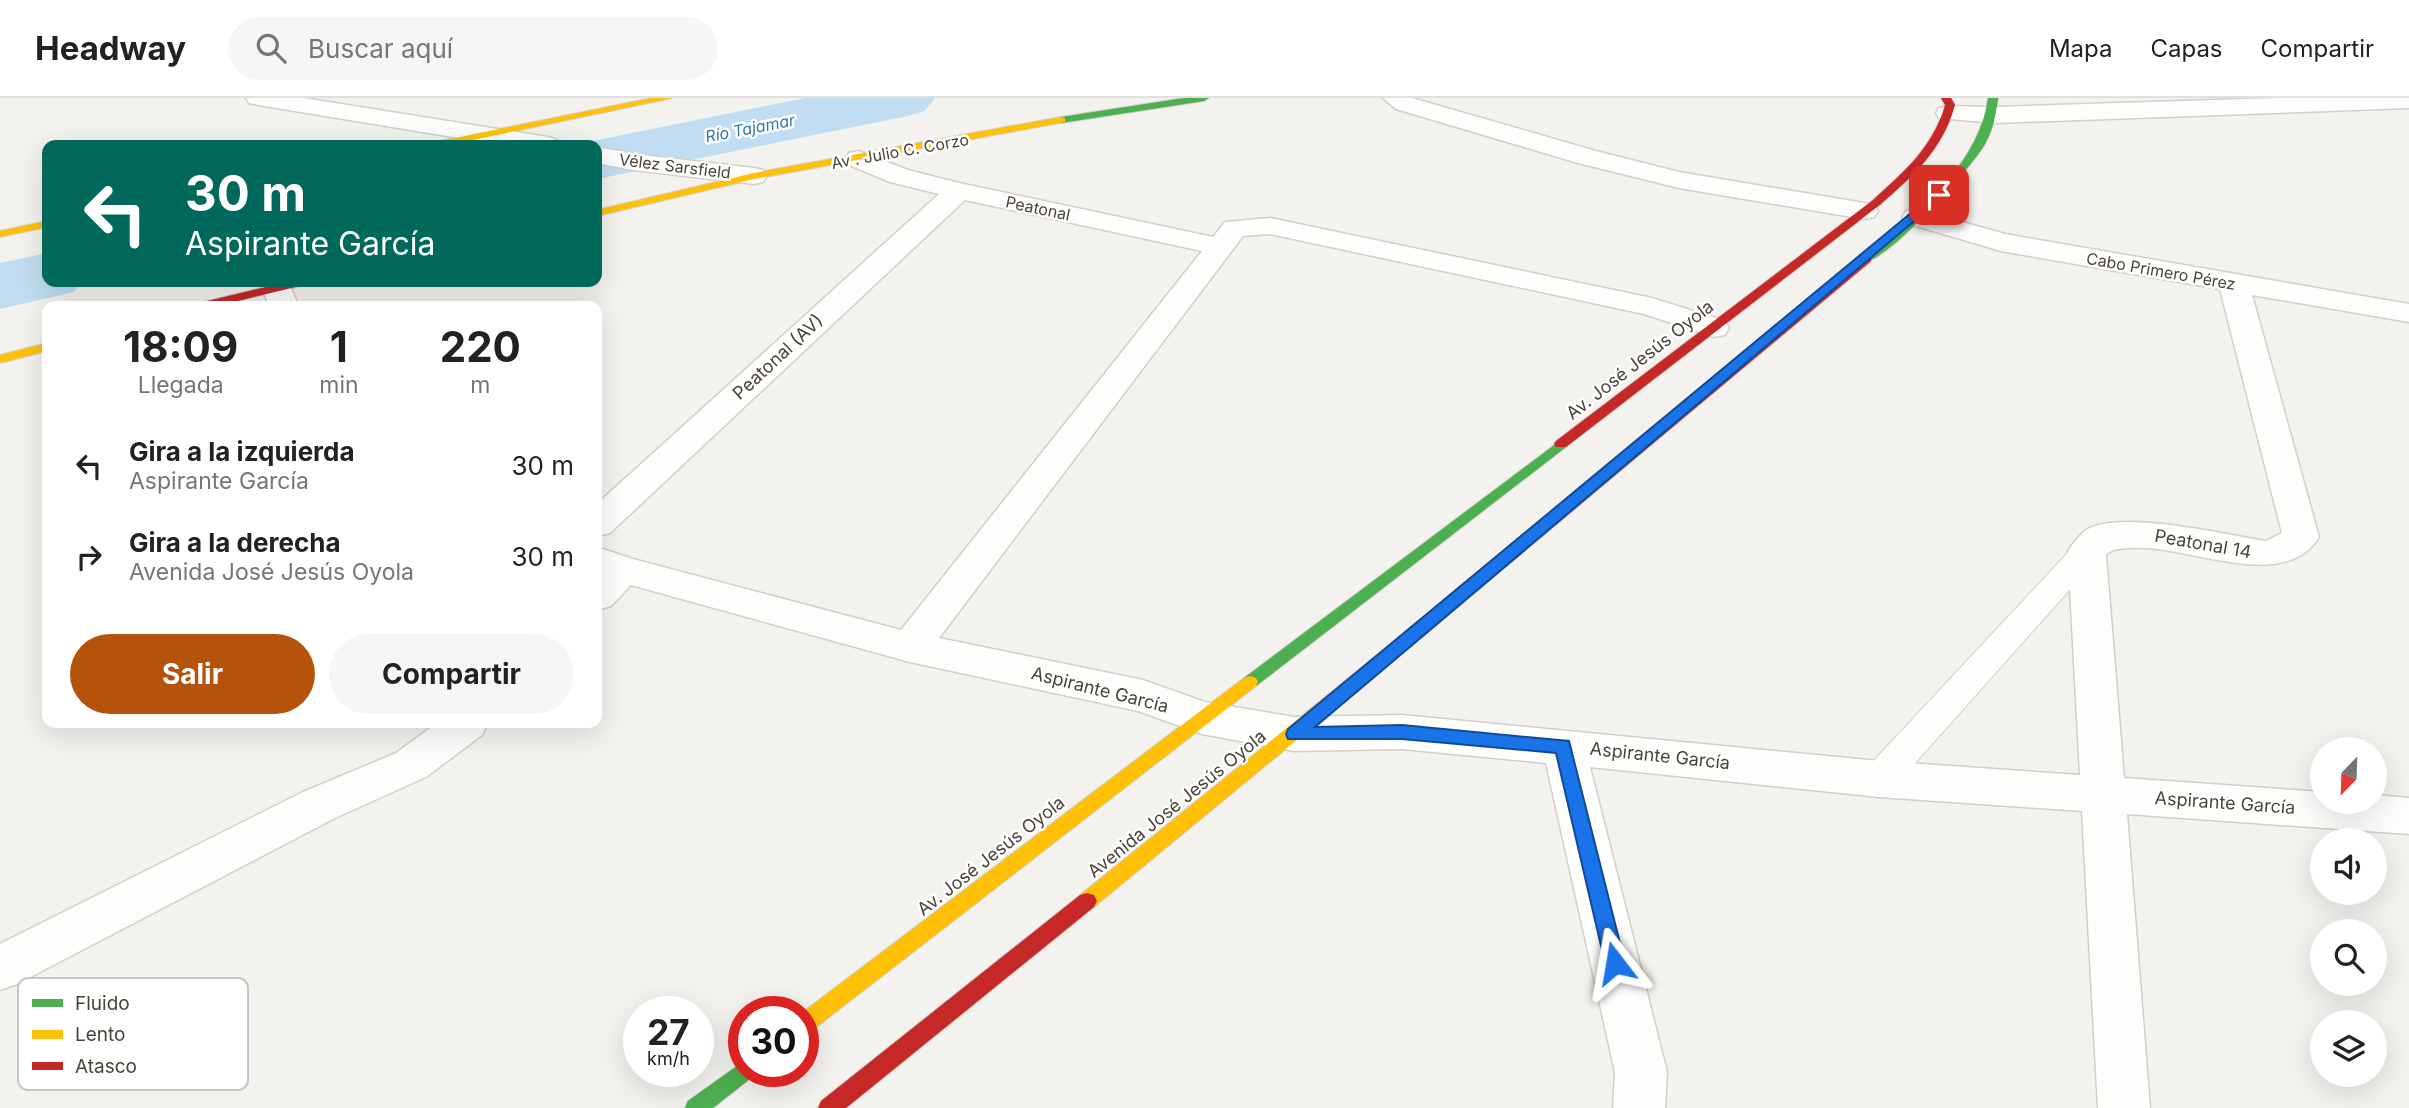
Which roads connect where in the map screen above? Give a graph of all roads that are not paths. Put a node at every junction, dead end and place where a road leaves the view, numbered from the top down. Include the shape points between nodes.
1 (258, 98) edge
2 (667, 98) edge
3 (1204, 98) edge
4 (1395, 98) edge
5 (2409, 101) edge
6 (1947, 106) edge
7 (1994, 107) edge
8 (491, 134) junction
9 (460, 140) edge
10 (522, 140) edge
11 (602, 156) edge
12 (858, 159) junction
13 (754, 176) junction
14 (959, 191) junction
15 (1864, 211) junction
16 (602, 212) edge
17 (1916, 217) junction
18 (42, 225) edge
19 (0, 234) edge
20 (1221, 247) junction
21 (2234, 284) junction
22 (287, 292) edge
23 (233, 301) edge
24 (2409, 313) edge
25 (1714, 328) junction
26 (42, 347) edge
27 (0, 359) edge
28 (602, 519) edge
29 (2087, 551) junction
30 (606, 576) edge
31 (910, 647) junction
32 (1202, 718) junction
33 (460, 728) edge
34 (1294, 734) junction
35 (1563, 746) junction
36 (1879, 779) junction
37 (2104, 795) junction
38 (2409, 816) edge
39 (0, 968) edge
40 (819, 1013) edge
41 (728, 1083) edge
42 (696, 1108) edge
43 (829, 1108) edge
44 (1639, 1108) edge
45 (2124, 1108) edge

1 - 8 street
2 - 8 street
3 - 12 street, Av . Julio C. Corzo
4 - 15 street via 1679,180
5 - 7 street
6 - 7 street
6 - 15 street, Av. José Jesús Oyola via 1944,128 1925,158
7 - 17 street, Avenida José Jesús Oyola via 1984,138
8 - 9 street
8 - 10 street
11 - 13 street, Vélez Sarsfield
12 - 13 street, Av . Julio C. Corzo
12 - 14 street, Peatonal via 899,176
13 - 16 street, Av . Julio C. Corzo
14 - 20 street, Peatonal
14 - 28 street, Peatonal (AV)
15 - 25 street, Av. José Jesús Oyola
17 - 21 street, Cabo Primero Pérez via 2001,242
17 - 34 street, Avenida José Jesús Oyola
18 - 19 street
20 - 25 street via 1235,228 1270,226 1652,307
20 - 31 street
21 - 24 street, Cabo Primero Pérez
21 - 29 street, Peatonal 14 via 2301,537 2266,554 2145,534 2101,538
22 - 23 street
25 - 32 street, Av. José Jesús Oyola
26 - 27 street
29 - 36 lane
29 - 37 street
30 - 31 street, Aspirante García
31 - 32 street, Aspirante García via 1143,696
32 - 34 street, Aspirante García
32 - 40 street, Av. José Jesús Oyola
33 - 39 street via 411,765 318,805
34 - 35 street, Aspirante García via 1402,732
34 - 43 street, Avenida José Jesús Oyola
35 - 36 street, Aspirante García
35 - 44 street via 1641,1072
36 - 37 street, Aspirante García
37 - 38 street, Aspirante García
37 - 45 street
41 - 42 street

